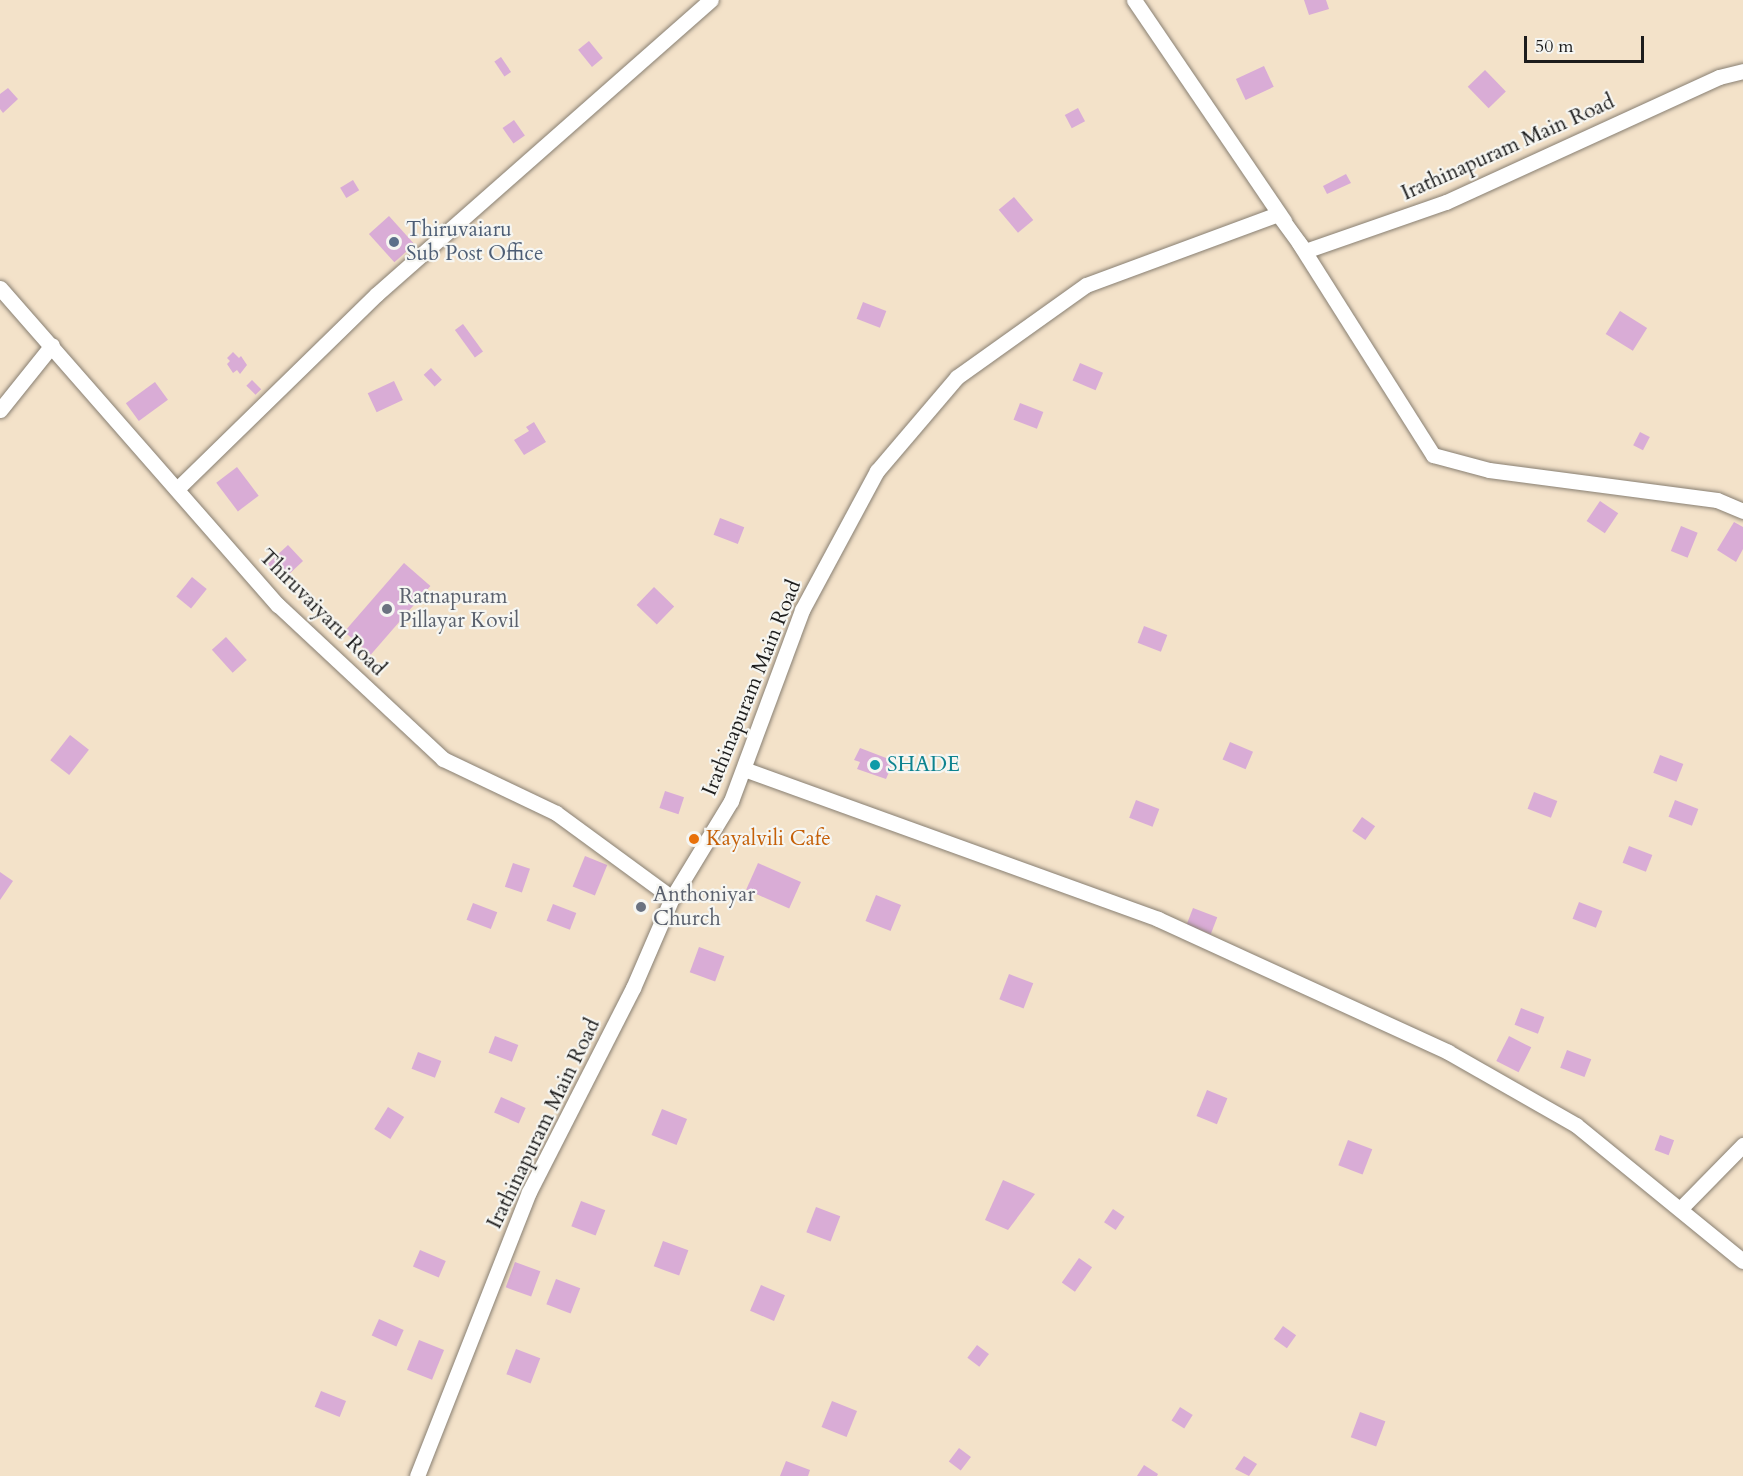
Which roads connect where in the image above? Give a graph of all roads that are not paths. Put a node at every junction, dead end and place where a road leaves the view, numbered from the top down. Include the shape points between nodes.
1 (711, 0) edge
2 (1134, 0) edge
3 (1743, 71) edge
4 (1294, 236) junction
5 (0, 288) edge
6 (52, 345) junction
7 (0, 410) edge
8 (177, 489) junction
9 (1743, 511) edge
10 (744, 769) junction
11 (672, 898) junction
12 (1743, 1145) edge
13 (1680, 1209) junction
14 (1743, 1261) edge
15 (417, 1476) edge

1 - 8 street via 378,294
2 - 4 street
3 - 4 street, Irathinapuram Main Road via 1719,77 1446,202 1305,250
4 - 9 street via 1433,455 1489,470 1717,500
4 - 10 street, Irathinapuram Main Road via 1278,214 1086,285 957,377 877,471 802,610
5 - 6 street, Thiruvaiyaru Road
6 - 7 street
6 - 8 street, Thiruvaiyaru Road
8 - 11 street, Thiruvaiyaru Road via 278,605 443,759 556,813
10 - 11 street, Irathinapuram Main Road via 731,801
10 - 13 street via 1158,919 1448,1052 1576,1125
11 - 15 street, Irathinapuram Main Road via 633,988 529,1192
12 - 13 street
13 - 14 street

